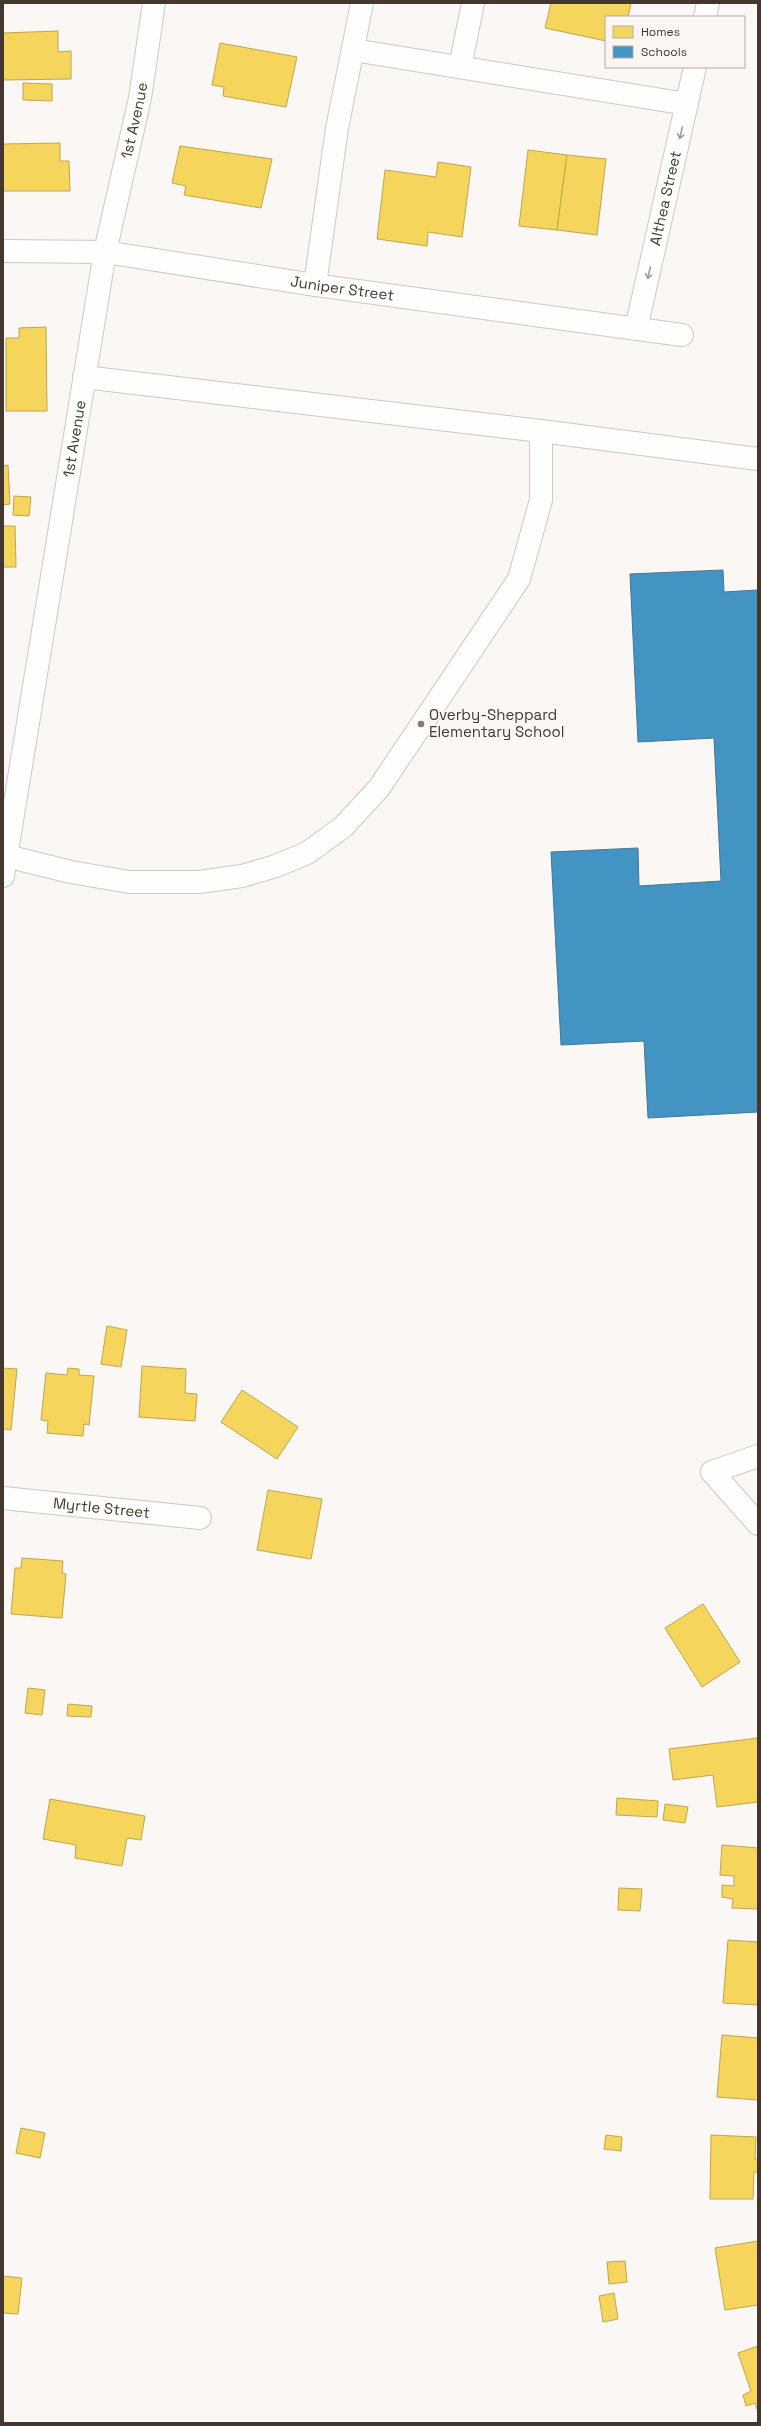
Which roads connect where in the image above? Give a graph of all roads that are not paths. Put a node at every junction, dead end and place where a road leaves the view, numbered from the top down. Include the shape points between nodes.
1 (154, 3) edge
2 (362, 3) edge
3 (473, 3) edge
4 (708, 3) edge
5 (705, 16) edge
6 (352, 50) junction
7 (460, 67) junction
8 (694, 68) edge
9 (687, 104) junction
10 (3, 251) edge
11 (105, 252) junction
12 (315, 285) junction
13 (636, 329) junction
14 (682, 335) dead end
15 (84, 377) junction
16 (541, 431) junction
17 (758, 459) edge
18 (4, 863) edge
19 (758, 1456) edge
20 (3, 1498) edge
21 (200, 1518) dead end
22 (758, 1524) edge

1 - 11 street, 1st Avenue via 140,98
2 - 6 street
3 - 7 street
4 - 5 street
6 - 7 street
6 - 12 street via 337,128
7 - 9 street
8 - 9 street, Althea Street
9 -> 13 street, Althea Street
10 - 11 street, Juniper Street
11 - 12 street, Juniper Street
11 - 15 street, 1st Avenue
12 - 13 street, Juniper Street
13 - 14 street, Juniper Street
15 - 16 street
15 - 18 street, 1st Avenue
16 - 17 street
16 - 18 street via 541,500 519,579 379,788 343,827 307,853 276,866 242,876 199,882 129,882
19 - 22 street via 712,1472
20 - 21 street, Myrtle Street

